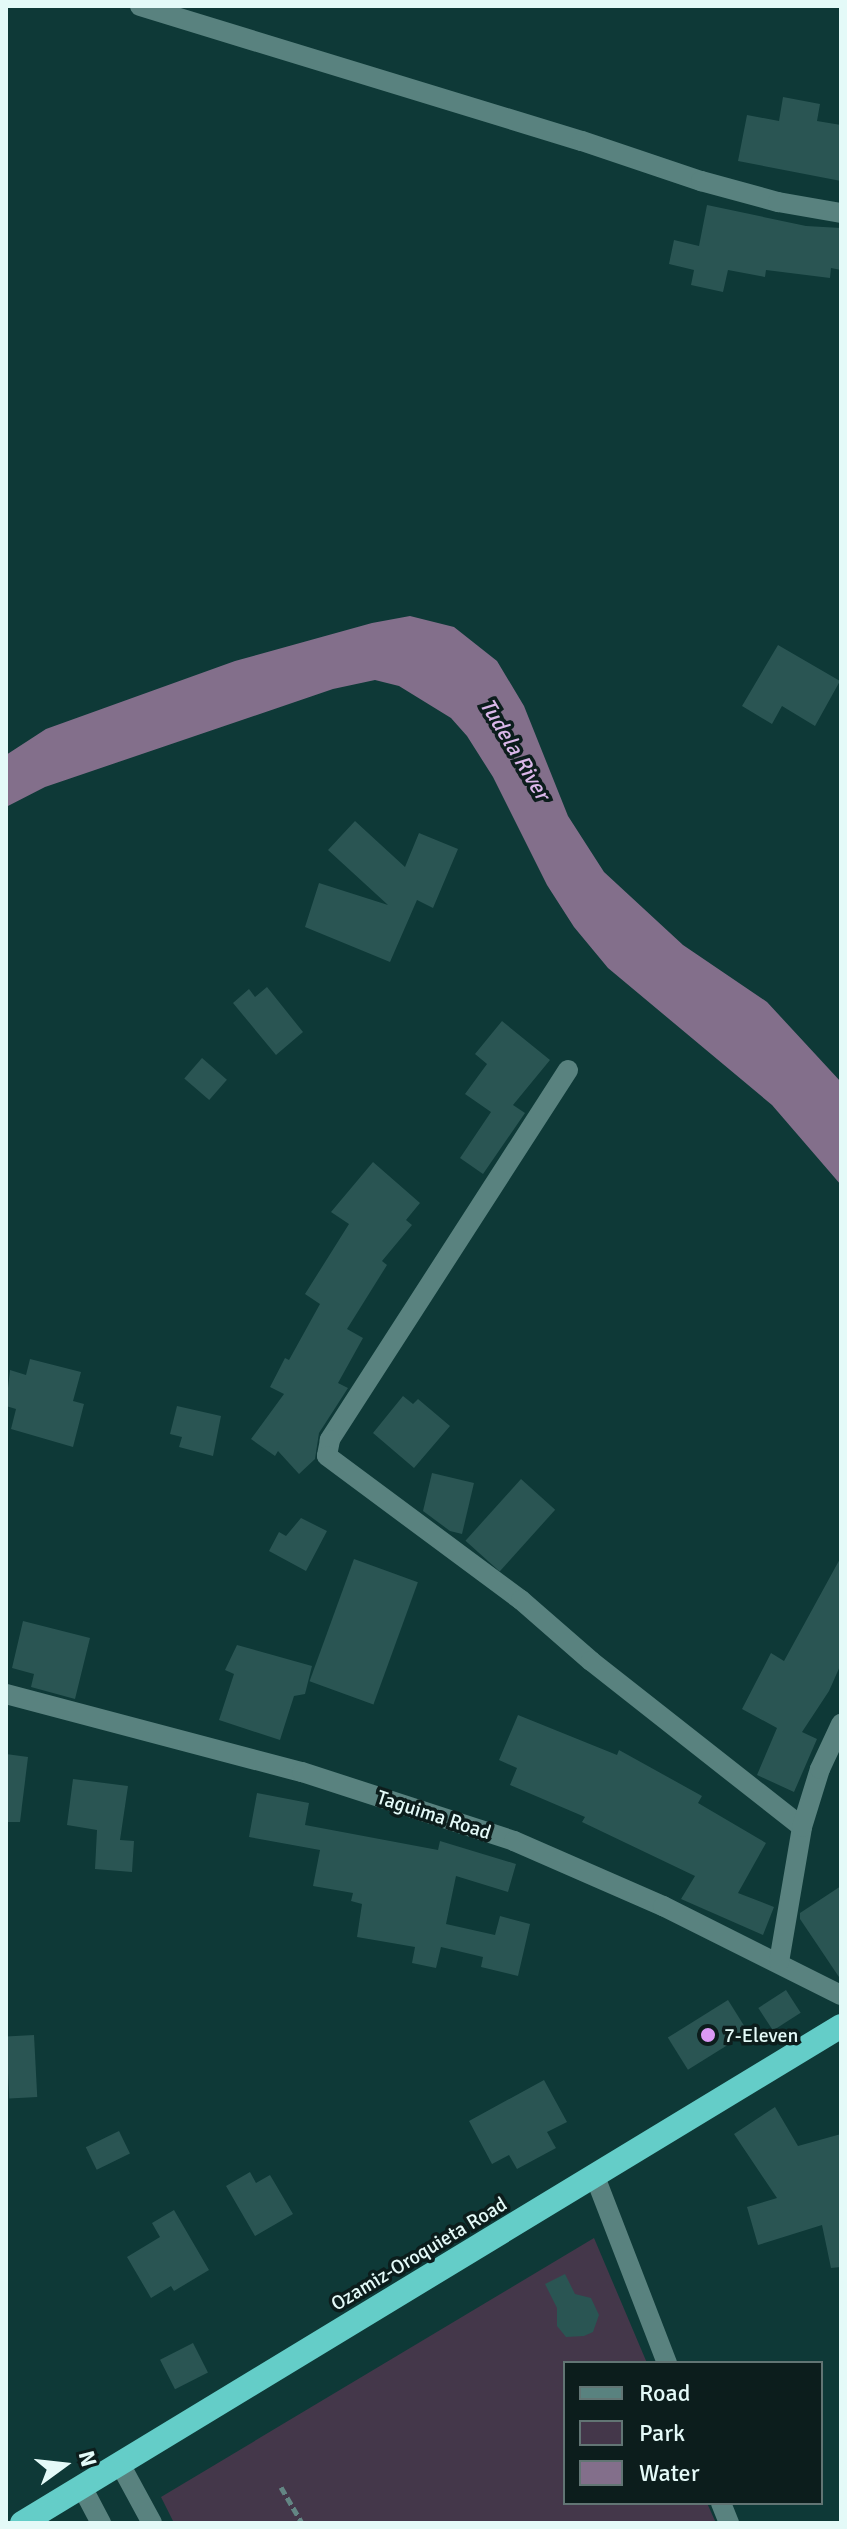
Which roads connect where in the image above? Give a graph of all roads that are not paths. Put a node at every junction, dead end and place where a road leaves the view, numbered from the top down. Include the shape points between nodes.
1 (140, 6) edge
2 (841, 213) edge
3 (568, 1070) dead end
4 (6, 1694) edge
5 (841, 1724) edge
6 (802, 1827) junction
7 (779, 1962) junction
8 (841, 1995) edge
9 (841, 2026) edge
10 (594, 2174) junction
11 (666, 2361) edge
12 (120, 2464) junction
13 (82, 2487) junction
14 (22, 2523) edge
15 (101, 2523) edge
16 (152, 2523) edge

1 - 2 street via 701,181
3 - 6 street via 330,1440 327,1456 521,1600
4 - 7 street, Taguima Road via 302,1772 514,1841
5 - 6 street
6 - 7 street
7 - 8 street, Taguima Road
9 - 10 highway, Ozamiz-Oroquieta Road
10 - 11 street
10 - 12 highway, Ozamiz-Oroquieta Road
12 - 13 highway, Ozamiz-Oroquieta Road
12 - 16 street
13 - 14 highway, Ozamiz-Oroquieta Road
13 - 15 street

